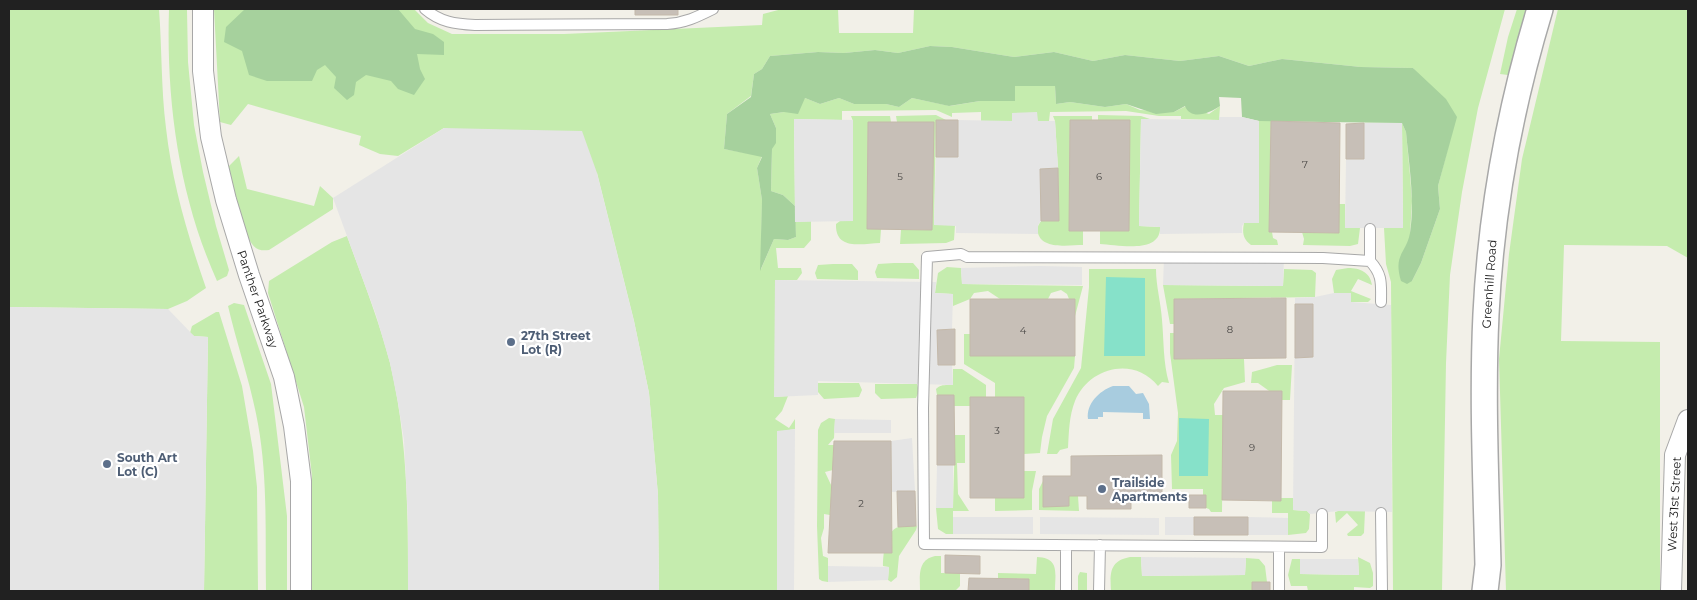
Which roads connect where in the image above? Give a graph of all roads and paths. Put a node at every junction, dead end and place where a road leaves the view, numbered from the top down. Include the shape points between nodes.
1 (203, 9) edge
2 (425, 9) edge
3 (713, 9) edge
4 (1540, 9) edge
5 (1370, 229) dead end
6 (1370, 261) junction
7 (1381, 302) dead end
8 (1688, 420) edge
9 (1381, 512) dead end
10 (1322, 514) dead end
11 (1100, 545) junction
12 (1066, 546) junction
13 (1279, 547) junction
14 (1488, 565) junction
15 (300, 591) edge
16 (1066, 591) edge
17 (1100, 591) edge
18 (1279, 591) edge
19 (1382, 591) edge
20 (1486, 591) edge
21 (1496, 591) edge
22 (1671, 591) edge

1 - 15 street, Panther Parkway via 203,71 211,137 226,200 284,377 294,426 302,481
2 - 3 lane via 453,24 475,25 682,23
4 - 14 street, Greenhill Road via 1509,130 1494,228 1486,313
5 - 6 lane
6 - 7 lane via 1378,270
6 - 12 lane via 1323,258 967,257 961,254 926,257 924,544
8 - 22 street, West 31st Street via 1675,455
9 - 19 lane
10 - 13 lane via 1322,548
11 - 12 lane
11 - 13 lane
11 - 17 lane
12 - 16 lane
13 - 18 lane
14 - 20 street, Greenhill Road
14 - 21 street, Greenhill Road

